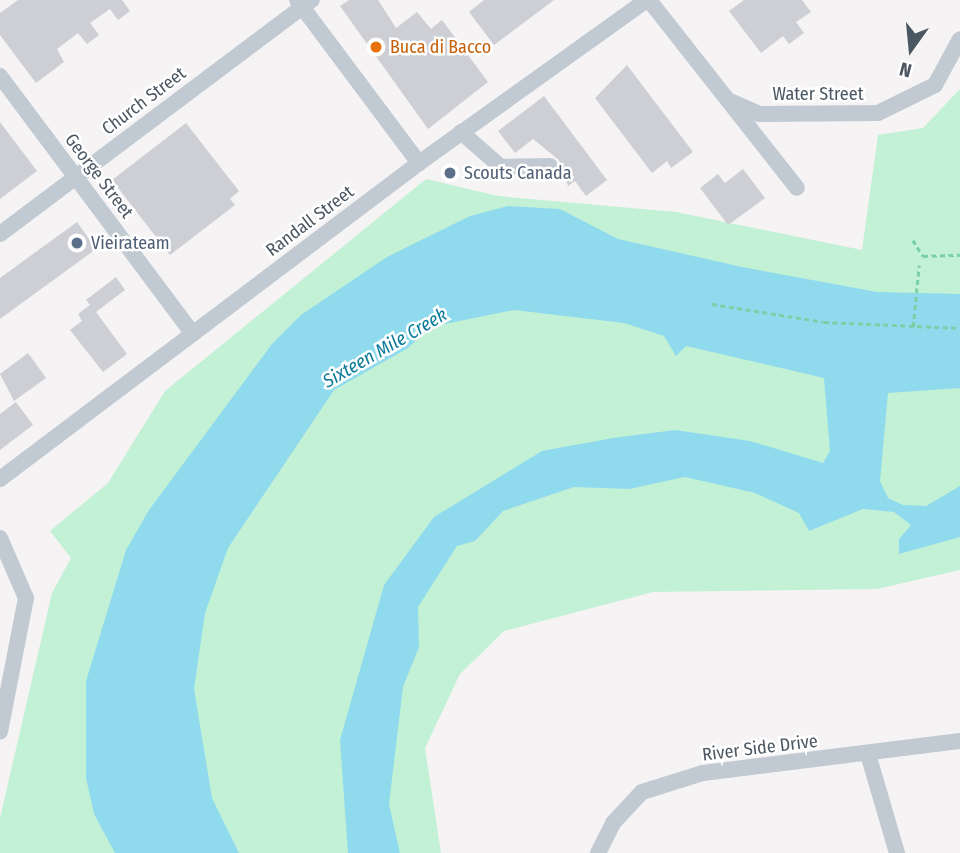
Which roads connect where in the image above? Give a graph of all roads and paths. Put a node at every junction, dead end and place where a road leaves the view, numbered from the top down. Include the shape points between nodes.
1 (648, 0) edge
2 (304, 2) edge
3 (960, 38) edge
4 (0, 76) edge
5 (729, 100) junction
6 (461, 132) junction
7 (419, 163) junction
8 (550, 166) dead end
9 (76, 177) junction
10 (797, 188) dead end
11 (0, 233) edge
12 (913, 240) dead end
13 (960, 255) edge
14 (919, 265) dead end
15 (712, 304) dead end
16 (913, 327) junction
17 (960, 328) edge
18 (193, 334) junction
19 (0, 479) edge
20 (0, 538) edge
21 (0, 732) edge
22 (960, 741) edge
23 (868, 754) junction
24 (598, 853) edge
25 (897, 853) edge

1 - 5 street
1 - 6 street, Randall Street
2 - 7 street
2 - 9 street, Church Street
3 - 5 street, Water Street via 935,85 878,113 759,114
4 - 9 street, George Street
5 - 10 street
6 - 7 street, Randall Street
6 - 8 street via 501,167
7 - 18 street, Randall Street
9 - 11 street, Church Street
9 - 18 street, George Street
12 - 13 path via 923,256
14 - 16 path
15 - 16 path via 779,317
16 - 17 path
18 - 19 street, Randall Street
20 - 21 street via 26,598
22 - 23 street, River Side Drive
23 - 24 street, River Side Drive via 703,772 642,792 613,823
23 - 25 street

